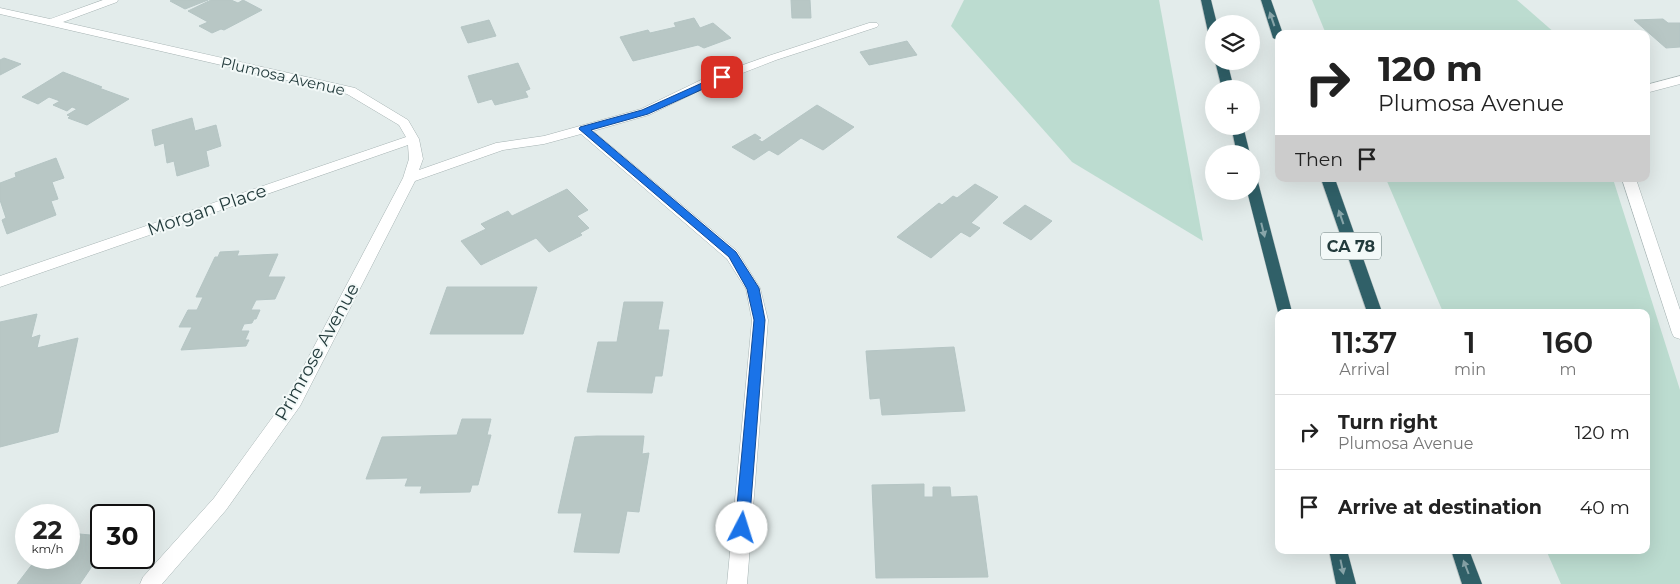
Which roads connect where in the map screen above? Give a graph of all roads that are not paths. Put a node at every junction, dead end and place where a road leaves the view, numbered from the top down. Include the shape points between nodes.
1 (114, 0) edge
2 (1206, 0) edge
3 (1266, 0) edge
4 (0, 11) edge
5 (1210, 15) edge
6 (53, 22) junction
7 (873, 26) dead end
8 (1276, 30) edge
9 (1680, 80) edge
10 (1650, 88) edge
11 (583, 129) junction
12 (413, 139) junction
13 (410, 178) junction
14 (1329, 182) edge
15 (1629, 182) edge
16 (1256, 200) edge
17 (0, 282) edge
18 (1283, 309) edge
19 (1374, 309) edge
20 (1680, 333) edge
21 (1339, 554) edge
22 (1461, 554) edge
23 (150, 584) edge
24 (737, 584) edge
25 (1346, 584) edge
26 (1472, 584) edge

1 - 6 street
2 - 5 highway
8 -> 3 highway
4 - 6 street, Plumosa Avenue
6 - 12 street, Plumosa Avenue via 351,92 404,123
7 - 11 street via 705,83 645,112
9 - 10 street
11 - 13 street via 544,140 501,146
11 - 24 street via 732,255 753,288 760,320
12 - 13 street via 416,159
12 - 17 street, Morgan Place
13 - 23 street, Primrose Avenue via 294,402 220,504
19 -> 14 highway, CA 78
15 - 20 street
16 -> 18 highway
21 -> 25 highway
26 -> 22 highway

